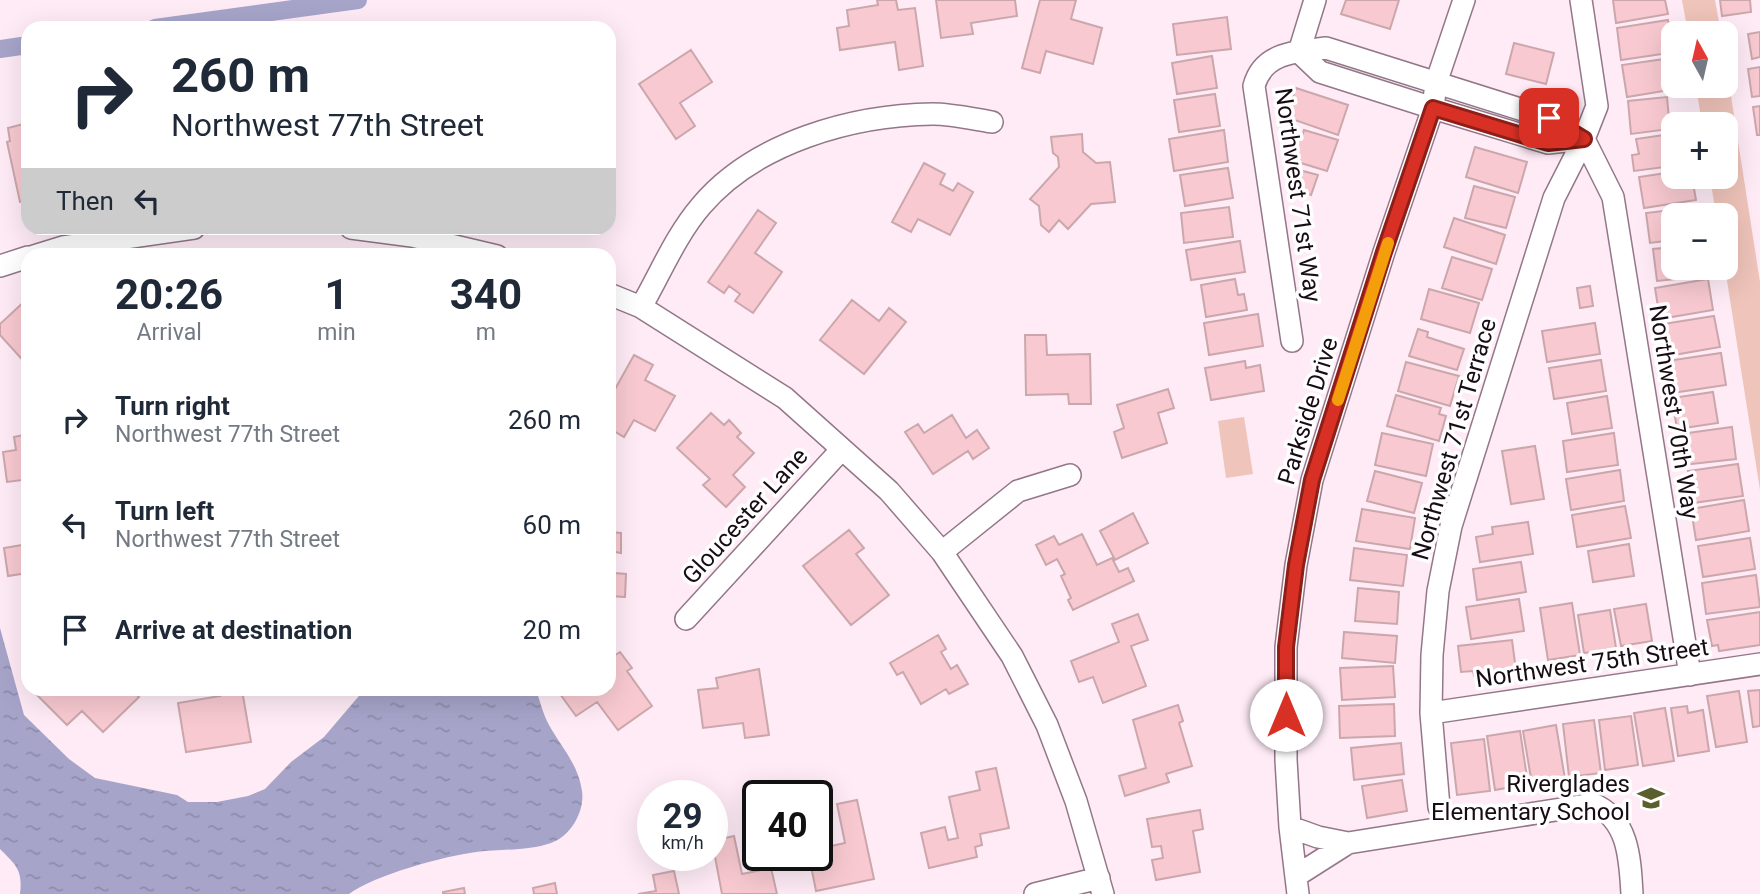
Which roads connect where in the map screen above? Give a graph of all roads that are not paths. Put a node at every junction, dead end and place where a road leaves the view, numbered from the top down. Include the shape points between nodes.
1 (1315, 0) edge
2 (1464, 0) edge
3 (1581, 0) edge
4 (1299, 52) junction
5 (1343, 54) junction
6 (1335, 77) junction
7 (1436, 83) junction
8 (1433, 108) junction
9 (1532, 113) junction
10 (992, 122) dead end
11 (1524, 136) junction
12 (1584, 139) junction
13 (168, 235) edge
14 (404, 235) edge
15 (128, 246) edge
16 (60, 248) edge
17 (463, 248) edge
18 (21, 259) edge
19 (0, 266) edge
20 (616, 298) edge
21 (641, 307) junction
22 (1292, 341) dead end
23 (842, 449) junction
24 (1070, 475) dead end
25 (942, 552) junction
26 (686, 619) dead end
27 (1760, 664) edge
28 (1690, 675) junction
29 (1431, 713) junction
30 (1439, 807) dead end
31 (1290, 827) junction
32 (1348, 843) junction
33 (1297, 885) edge
34 (1101, 886) edge
35 (1035, 894) edge
36 (1633, 894) edge

1 - 4 street, Northwest 71st Way
2 - 7 street, Parkside Drive
3 - 12 street via 1597,106
4 - 5 street via 1326,48
4 - 6 street via 1321,72
4 - 22 street, Northwest 71st Way via 1269,61 1258,72 1254,86
5 - 6 street
5 - 7 street
6 - 8 street
7 - 8 street, Parkside Drive
7 - 9 street
8 - 11 street
8 - 31 street, Parkside Drive via 1312,480 1286,647
9 - 11 street
9 - 12 street via 1555,120
10 - 21 street via 935,114 889,118 803,136 767,153 701,206
11 - 12 street via 1548,143
12 - 28 street, Northwest 70th Way via 1613,197
12 - 29 street, Northwest 71st Terrace via 1554,198 1451,526 1438,591
13 - 15 street
14 - 17 street
15 - 16 street
18 - 19 street
20 - 21 street
21 - 23 street via 785,398
23 - 25 street via 889,491
23 - 26 street, Gloucester Lane
24 - 25 street via 1018,491
25 - 34 street via 1012,656 1047,725
27 - 28 street, Northwest 75th Street
28 - 29 street, Northwest 75th Street
29 - 30 street, Northwest 71st Terrace
31 - 32 street
31 - 33 street, Parkside Drive
32 - 33 street
32 - 36 street via 1593,804 1614,818 1626,842
34 - 35 street

